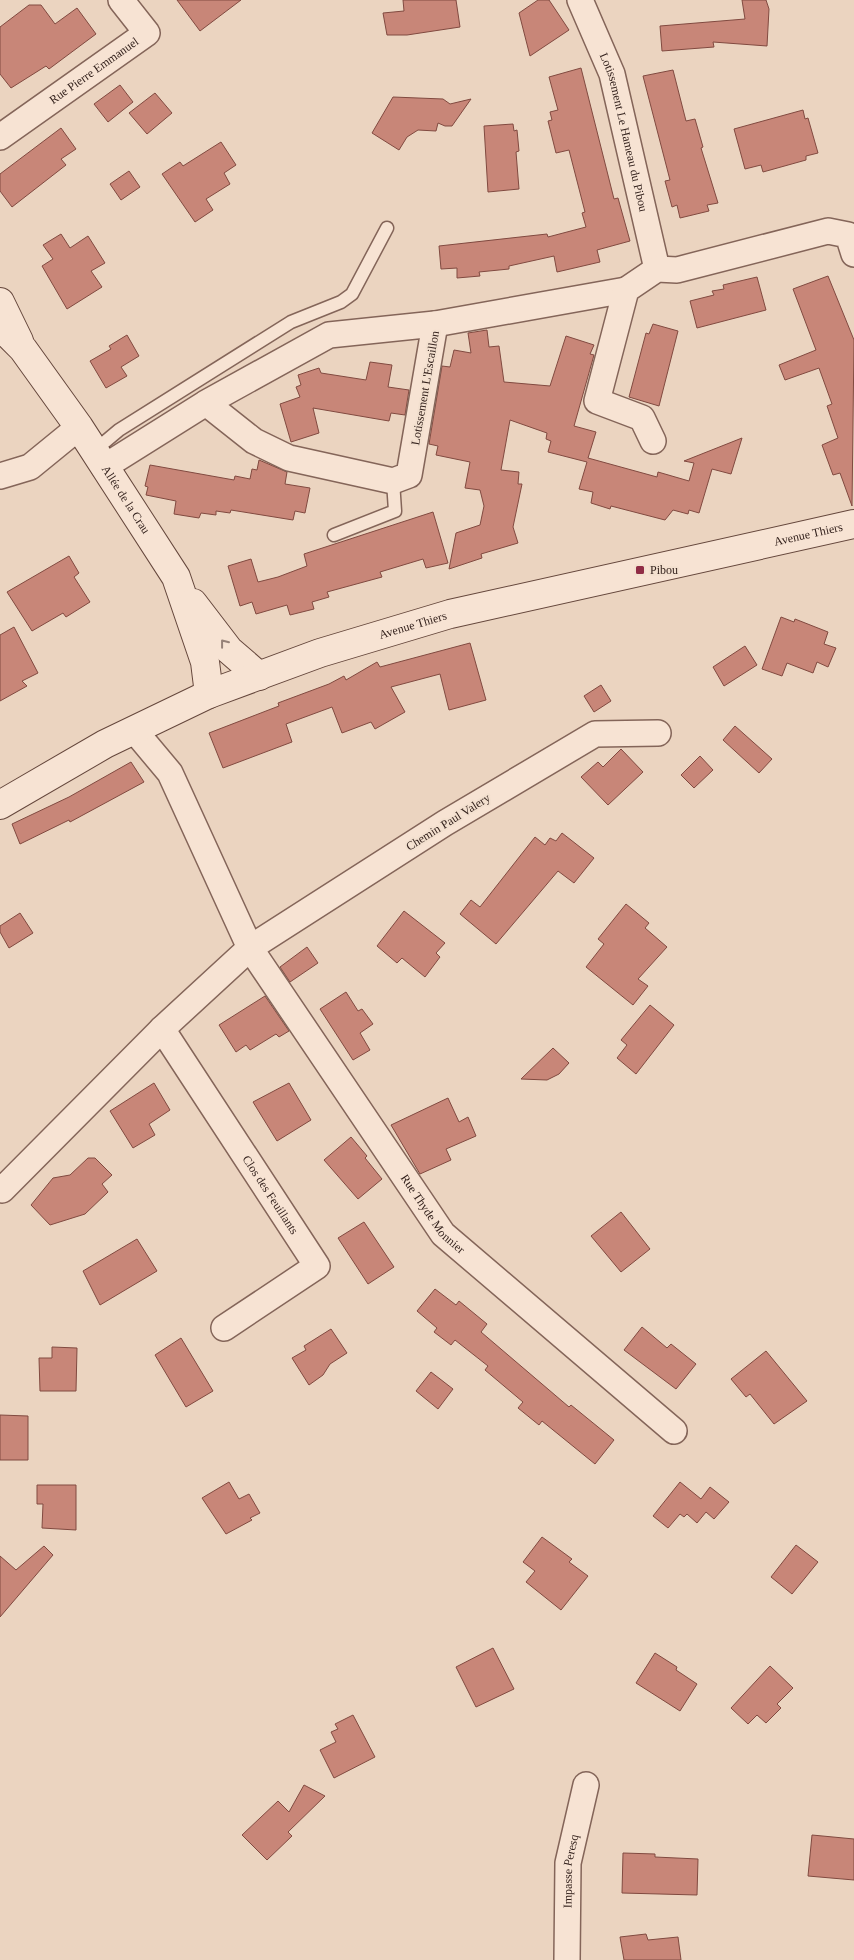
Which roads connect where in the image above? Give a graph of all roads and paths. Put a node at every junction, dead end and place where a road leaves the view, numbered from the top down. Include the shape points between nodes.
1 (121, 0) edge
2 (580, 0) edge
3 (2, 130) edge
4 (387, 228) dead end
5 (854, 254) edge
6 (657, 269) junction
7 (626, 290) junction
8 (0, 302) edge
9 (435, 324) junction
10 (0, 326) edge
11 (22, 349) junction
12 (206, 403) junction
13 (79, 427) junction
14 (653, 441) dead end
15 (99, 459) junction
16 (0, 476) edge
17 (392, 480) junction
18 (854, 524) edge
19 (334, 535) dead end
20 (181, 588) junction
21 (259, 676) junction
22 (209, 694) junction
23 (134, 730) junction
24 (658, 733) dead end
25 (0, 806) edge
26 (250, 948) junction
27 (162, 1029) junction
28 (2, 1190) dead end
29 (224, 1328) dead end
30 (674, 1431) dead end
31 (586, 1786) dead end
32 (567, 1960) edge

1 - 3 street, Rue Pierre Emmanuel via 147,33
2 - 6 street, Lotissement Le Hameau du Pibou via 612,74
4 - 15 lane via 352,294 341,302 291,322 119,430
5 - 6 street via 848,235 828,231 677,270
6 - 7 street
7 - 9 street
7 - 14 street via 597,401 642,418
8 - 11 main road
9 - 12 street, Lotissement L'Escaillon via 329,335
9 - 17 street, Lotissement L'Escaillon via 409,476
10 - 11 main road, Allée de la Crau
11 - 13 main road, Allée de la Crau
12 - 15 street, Lotissement L'Escaillon
12 - 17 street via 254,441 289,458
13 - 15 main road, Allée de la Crau
13 - 16 street via 30,467
15 - 20 main road, Allée de la Crau
17 - 19 lane via 394,510
18 - 21 main road, Avenue Thiers via 450,614 320,653
21 -> 20 main road via 229,650
20 - 22 main road, Allée de la Crau via 206,662
21 - 22 main road, Avenue Thiers
22 - 23 main road, Avenue Thiers
23 - 25 main road, Avenue Thiers
23 - 26 street via 170,773
24 - 26 street, Chemin Paul Valery via 595,734 445,823
26 - 27 street
26 - 30 street, Rue Thyde Monnier via 443,1234
27 - 28 street
27 - 29 street, Clos des Feuillants via 317,1266
31 - 32 street, Impasse Peresq via 568,1863

